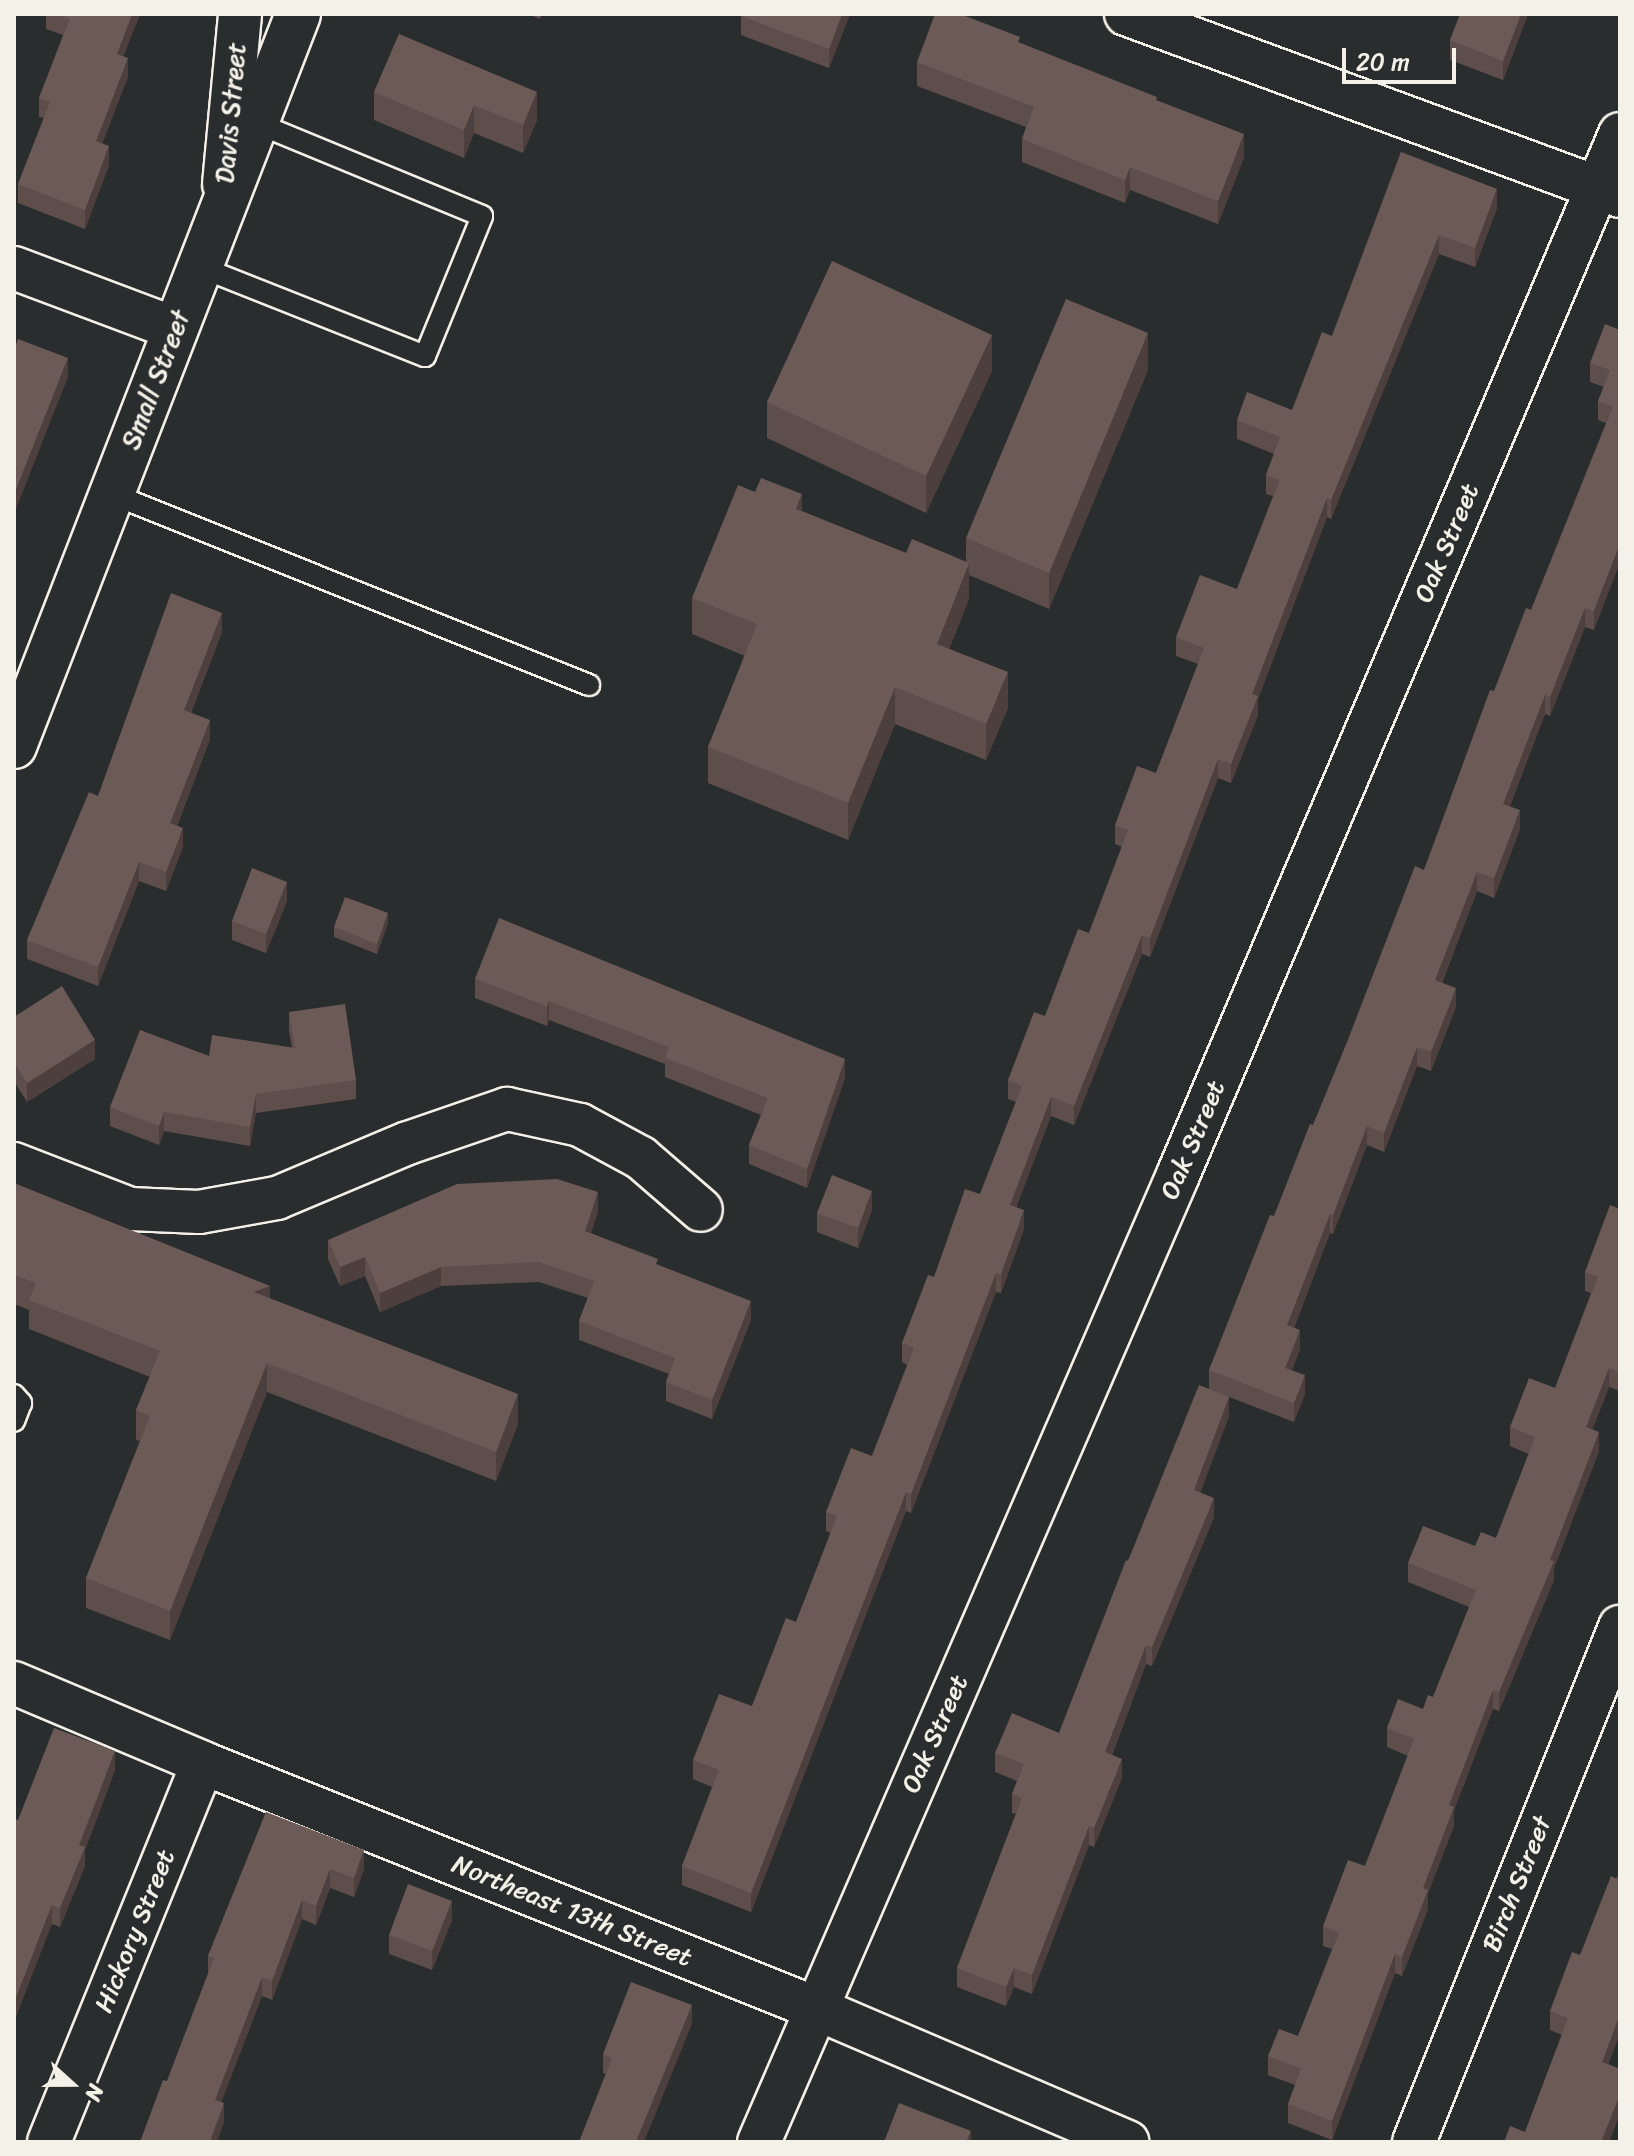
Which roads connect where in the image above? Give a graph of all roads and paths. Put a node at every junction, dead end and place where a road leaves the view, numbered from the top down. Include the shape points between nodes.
1 (240, 14) edge
2 (298, 14) edge
3 (1126, 14) edge
4 (256, 123) junction
5 (1620, 134) edge
6 (1609, 192) edge
7 (221, 213) junction
8 (200, 267) junction
9 (14, 268) edge
10 (176, 329) junction
11 (112, 494) junction
12 (589, 685) dead end
13 (14, 746) edge
14 (14, 1164) edge
15 (701, 1210) dead end
16 (14, 1395) edge
17 (14, 1421) edge
18 (1620, 1627) edge
19 (14, 1683) edge
20 (203, 1763) junction
21 (815, 2008) junction
22 (49, 2142) edge
23 (759, 2142) edge
24 (1128, 2142) edge
25 (1414, 2142) edge

1 - 7 street, Davis Street
2 - 4 street, Small Street
3 - 6 street
4 - 7 street, Small Street
4 - 8 lane via 482,216 425,356
5 - 6 street, Oak Street
6 - 21 street, Oak Street
7 - 8 street, Small Street
8 - 10 street, Small Street
9 - 10 street
10 - 11 street, Small Street
11 - 12 lane
11 - 13 street, Small Street
14 - 15 street via 130,1209 199,1212 277,1198 408,1143 507,1109 580,1125 641,1158
16 - 17 lane via 21,1403
18 - 25 street, Birch Street
19 - 20 street, Northeast 13th Street
20 - 21 street, Northeast 13th Street
20 - 22 street, Hickory Street
21 - 23 street, Oak Street
21 - 24 street, Northeast 13th Street

